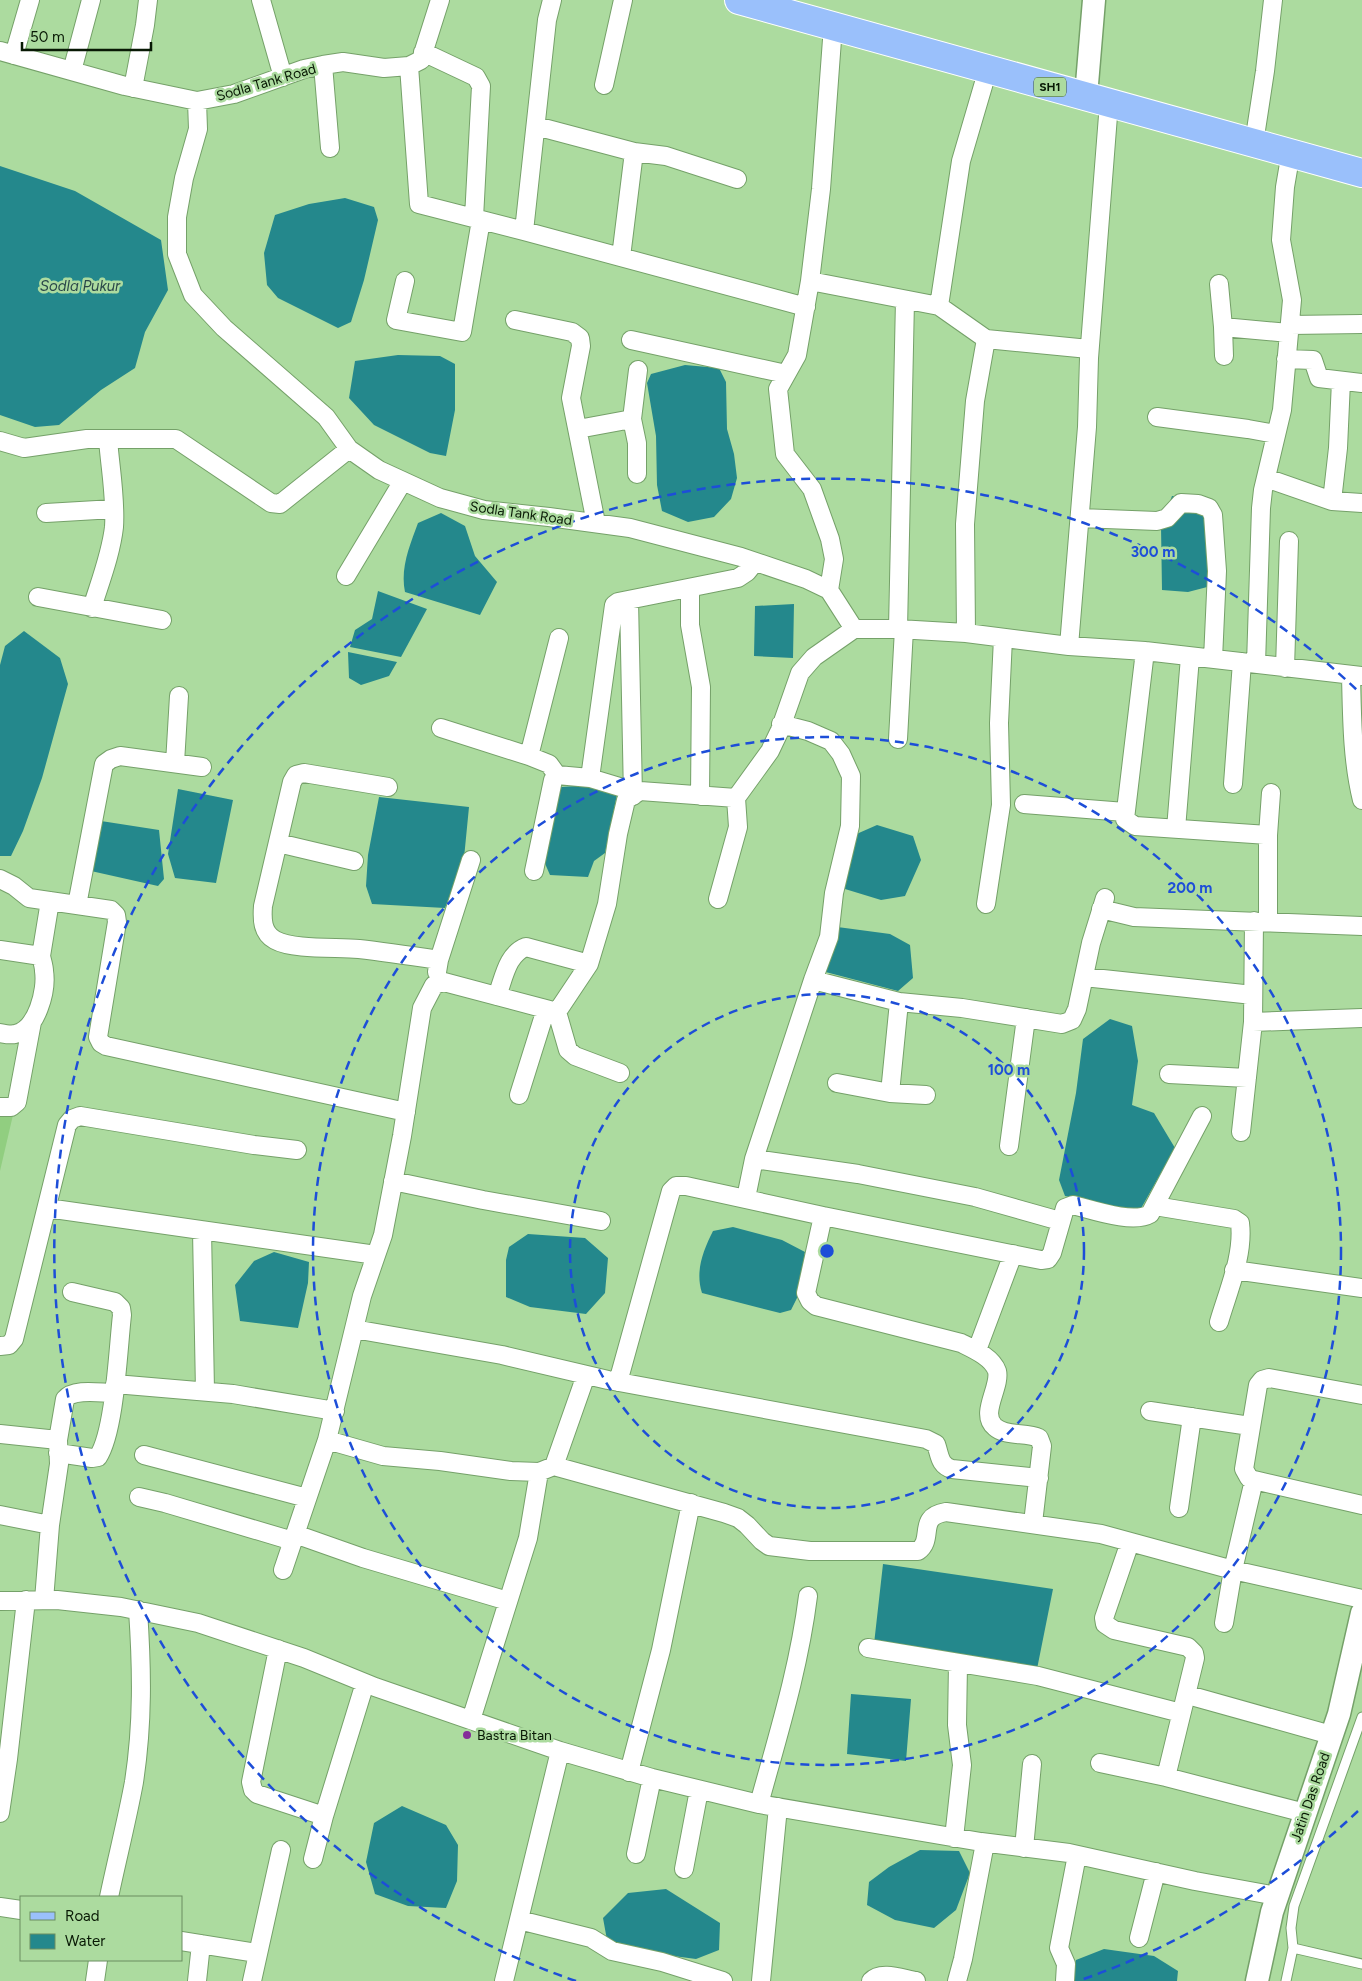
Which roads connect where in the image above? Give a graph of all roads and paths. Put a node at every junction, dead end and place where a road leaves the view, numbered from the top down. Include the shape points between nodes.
1 (30, 0) edge
2 (91, 0) edge
3 (148, 0) edge
4 (261, 0) edge
5 (440, 0) edge
6 (552, 0) edge
7 (623, 0) edge
8 (738, 0) edge
9 (1094, 0) edge
10 (1273, 0) edge
11 (766, 4) edge
12 (832, 26) junction
13 (423, 52) junction
14 (7, 53) edge
15 (323, 66) junction
16 (409, 66) junction
17 (988, 69) junction
18 (72, 72) junction
19 (283, 77) junction
20 (604, 85) dead end
21 (133, 88) junction
22 (1098, 100) junction
23 (197, 101) junction
24 (536, 126) junction
25 (1254, 143) junction
26 (330, 148) dead end
27 (634, 152) junction
28 (1291, 152) junction
29 (1362, 173) edge
30 (737, 179) dead end
31 (477, 219) junction
32 (524, 231) junction
33 (621, 257) junction
34 (405, 281) dead end
35 (810, 281) junction
36 (1219, 284) dead end
37 (904, 300) junction
38 (939, 306) junction
39 (806, 307) junction
40 (515, 320) dead end
41 (1362, 324) edge
42 (1223, 327) junction
43 (1289, 329) junction
44 (986, 339) junction
45 (631, 340) dead end
46 (1089, 349) junction
47 (1224, 356) dead end
48 (1286, 359) junction
49 (638, 370) dead end
50 (786, 374) junction
51 (1341, 381) junction
52 (1362, 384) edge
53 (1157, 417) dead end
54 (632, 419) junction
55 (578, 429) junction
56 (1276, 434) junction
57 (108, 439) junction
58 (0, 441) edge
59 (349, 449) junction
60 (637, 474) dead end
61 (1266, 478) junction
62 (403, 481) junction
63 (1332, 501) junction
64 (1362, 503) edge
65 (114, 509) junction
66 (46, 513) dead end
67 (1080, 518) junction
68 (596, 524) junction
69 (1289, 541) dead end
70 (755, 562) junction
71 (346, 576) dead end
72 (690, 588) junction
73 (829, 590) junction
74 (38, 597) dead end
75 (629, 600) junction
76 (92, 608) junction
77 (162, 620) dead end
78 (854, 629) junction
79 (901, 629) junction
80 (966, 633) junction
81 (559, 638) dead end
82 (1003, 638) junction
83 (1070, 646) junction
84 (1145, 651) junction
85 (1190, 656) junction
86 (1213, 659) junction
87 (1249, 663) junction
88 (1285, 668) junction
89 (1356, 676) edge
90 (179, 696) dead end
91 (781, 724) junction
92 (441, 728) dead end
93 (898, 739) dead end
94 (529, 756) junction
95 (175, 763) junction
96 (202, 767) dead end
97 (557, 775) junction
98 (590, 778) junction
99 (1233, 784) dead end
100 (388, 788) dead end
101 (633, 793) junction
102 (1271, 793) dead end
103 (700, 796) junction
104 (736, 798) junction
105 (1362, 800) edge
106 (1024, 804) dead end
107 (1125, 812) junction
108 (1176, 829) junction
109 (1268, 835) junction
110 (278, 843) junction
111 (471, 860) dead end
112 (354, 861) dead end
113 (534, 872) dead end
114 (0, 879) edge
115 (718, 899) dead end
116 (50, 901) junction
117 (986, 904) dead end
118 (77, 905) junction
119 (1261, 921) junction
120 (1362, 926) edge
121 (0, 950) edge
122 (41, 956) junction
123 (439, 960) junction
124 (589, 964) junction
125 (1084, 977) junction
126 (813, 980) junction
127 (434, 985) junction
128 (1253, 995) junction
129 (497, 996) junction
130 (899, 1002) junction
131 (551, 1010) junction
132 (1026, 1018) junction
133 (1362, 1018) edge
134 (32, 1022) junction
135 (1253, 1022) junction
136 (0, 1033) edge
137 (620, 1073) dead end
138 (1169, 1074) dead end
139 (1247, 1078) junction
140 (837, 1083) dead end
141 (890, 1093) junction
142 (926, 1095) dead end
143 (519, 1096) dead end
144 (0, 1107) edge
145 (406, 1112) junction
146 (1202, 1116) dead end
147 (1241, 1132) dead end
148 (1009, 1146) dead end
149 (297, 1150) dead end
150 (754, 1159) junction
151 (393, 1181) junction
152 (746, 1198) junction
153 (1155, 1206) junction
154 (47, 1208) junction
155 (823, 1216) junction
156 (601, 1221) dead end
157 (1060, 1221) junction
158 (202, 1230) junction
159 (1014, 1254) junction
160 (376, 1255) junction
161 (1234, 1270) junction
162 (1362, 1288) edge
163 (72, 1292) dead end
164 (1219, 1322) dead end
165 (354, 1328) junction
166 (0, 1346) edge
167 (977, 1350) junction
168 (586, 1374) junction
169 (618, 1382) junction
170 (114, 1388) junction
171 (205, 1391) junction
172 (1362, 1395) edge
173 (335, 1411) junction
174 (1150, 1411) dead end
175 (1192, 1417) junction
176 (1250, 1426) junction
177 (0, 1434) edge
178 (327, 1440) junction
179 (58, 1447) junction
180 (144, 1455) dead end
181 (546, 1469) junction
182 (1039, 1478) junction
183 (1254, 1480) junction
184 (138, 1497) dead end
185 (307, 1498) junction
186 (691, 1504) junction
187 (1362, 1505) edge
188 (1179, 1508) dead end
189 (0, 1515) edge
190 (1033, 1523) junction
191 (50, 1525) junction
192 (294, 1538) junction
193 (1130, 1542) junction
194 (283, 1570) dead end
195 (1233, 1570) junction
196 (808, 1596) dead end
197 (1362, 1599) edge
198 (26, 1600) junction
199 (44, 1600) junction
200 (0, 1601) edge
201 (508, 1601) junction
202 (138, 1610) junction
203 (1362, 1613) edge
204 (1224, 1622) dead end
205 (1358, 1645) edge
206 (868, 1648) dead end
207 (278, 1649) junction
208 (958, 1664) junction
209 (365, 1683) junction
210 (1188, 1695) junction
211 (1181, 1714) junction
212 (1362, 1717) edge
213 (471, 1720) junction
214 (1332, 1735) junction
215 (560, 1751) junction
216 (4, 1758) edge
217 (1100, 1763) dead end
218 (1032, 1764) dead end
219 (629, 1772) junction
220 (1166, 1777) junction
221 (652, 1778) junction
222 (700, 1790) junction
223 (759, 1804) junction
224 (778, 1807) junction
225 (0, 1813) edge
226 (1305, 1814) junction
227 (324, 1816) junction
228 (954, 1838) junction
229 (985, 1843) junction
230 (1024, 1848) junction
231 (281, 1850) dead end
232 (636, 1854) dead end
233 (1077, 1855) junction
234 (313, 1859) dead end
235 (684, 1869) dead end
236 (1156, 1872) junction
237 (109, 1896) edge
238 (1277, 1896) junction
239 (0, 1907) edge
240 (20, 1910) edge
241 (519, 1920) junction
242 (1139, 1938) dead end
243 (182, 1941) edge
244 (201, 1944) junction
245 (1293, 1948) junction
246 (257, 1953) junction
247 (98, 1961) edge
248 (1362, 1964) edge
249 (95, 1981) edge
250 (197, 1981) edge
251 (252, 1981) edge
252 (504, 1981) edge
253 (723, 1981) edge
254 (761, 1981) edge
255 (871, 1981) edge
256 (916, 1981) edge
257 (957, 1981) edge
258 (1065, 1981) edge
259 (1257, 1981) edge
260 (1286, 1981) edge

1 - 14 street
2 - 18 street
3 - 21 street
4 - 19 street
5 - 13 street
6 - 24 street
7 - 20 street
8 - 11 main road, SH1
9 - 22 street
10 - 25 street
11 - 12 main road, SH1
12 - 17 main road, SH1
12 - 35 street via 821,189
13 - 16 street via 421,60
13 - 31 street via 480,81
14 - 18 street, Sodla Tank Road
15 - 16 street, Sodla Tank Road via 343,62 384,68
15 - 19 street, Sodla Tank Road
15 - 26 street
16 - 31 street via 420,204
17 - 22 main road, SH1
17 - 38 street via 961,161
18 - 21 street, Sodla Tank Road
19 - 23 street, Sodla Tank Road via 234,94
21 - 23 street, Sodla Tank Road
22 - 25 main road, SH1
22 - 46 street
23 - 59 street, Sodla Tank Road via 198,129 177,217 177,254 193,295 224,328 326,417
24 - 27 street
24 - 32 street
25 - 28 main road, SH1
27 - 30 street via 666,156
27 - 33 street
28 - 29 main road, SH1
28 - 43 street via 1281,240 1292,300
31 - 32 street
31 - 34 street via 462,332 396,320
32 - 33 street
33 - 39 street
35 - 37 street
35 - 39 street
36 - 42 street
37 - 38 street
37 - 79 street
38 - 44 street
39 - 50 street via 797,355
40 - 55 street via 572,332 580,338 582,346 571,398
41 - 43 street
42 - 43 street
42 - 47 street
43 - 48 street
44 - 46 street
44 - 80 street via 975,401 965,524
45 - 50 street
46 - 67 street
48 - 51 street via 1313,360 1319,378
48 - 56 street via 1282,410
49 - 54 street
50 - 73 street via 778,388 785,454 812,489 822,514 834,560
51 - 52 street
51 - 63 street
53 - 56 street
54 - 55 street
54 - 60 street via 637,443
55 - 68 street
56 - 61 street
57 - 58 street via 24,448
57 - 59 street via 176,439 276,504
57 - 65 street
59 - 62 street, Sodla Tank Road via 379,470
61 - 63 street
61 - 87 street
62 - 68 street, Sodla Tank Road via 440,498 484,510
62 - 71 street
63 - 64 street
65 - 66 street
65 - 76 street via 109,552
67 - 83 street
67 - 86 street via 1157,521 1167,518 1180,503 1209,508 1213,515 1217,571
68 - 70 street, Sodla Tank Road via 630,528
69 - 88 street
70 - 72 street via 738,578
70 - 73 street, Sodla Tank Road
72 - 75 street
72 - 103 street via 691,634 701,687
73 - 78 street
74 - 76 street
75 - 98 street via 618,602 612,610
75 - 101 street
76 - 77 street
78 - 79 street
78 - 91 street via 814,657 800,673
79 - 80 street
79 - 93 street
80 - 82 street
81 - 94 street
82 - 83 street
82 - 117 street via 999,723 1001,805
83 - 84 street
84 - 85 street
84 - 107 street
85 - 86 street
85 - 108 street
86 - 87 street
87 - 88 street
87 - 99 street
88 - 89 street
89 - 105 street via 1353,728
90 - 95 street
91 - 104 street via 770,751
91 - 126 street via 831,741 851,776 850,826 834,893 829,937
92 - 94 street
94 - 97 street via 549,764
95 - 96 street
95 - 118 street via 120,756 104,764
97 - 98 street
97 - 113 street via 552,780
98 - 101 street
100 - 110 street via 304,772 296,775
101 - 103 street
101 - 124 street via 626,800 606,904
102 - 109 street
103 - 104 street
104 - 115 street via 738,826
106 - 107 street
107 - 108 street via 1126,819 1135,826
108 - 109 street
109 - 119 street
110 - 112 street
110 - 123 street via 261,920 273,939 286,944
111 - 123 street
114 - 116 street via 29,898
116 - 118 street
116 - 122 street
118 - 145 street via 111,910 116,915 98,1036 101,1043
119 - 120 street
119 - 125 street via 1134,917 1103,904
119 - 128 street
121 - 122 street
122 - 134 street via 45,985 42,1002
123 - 127 street
124 - 129 street via 526,947 516,951 510,960
124 - 131 street
125 - 128 street
125 - 132 street via 1072,1020 1062,1024
126 - 130 street
126 - 150 street
127 - 129 street via 444,982
127 - 145 street via 422,1008
128 - 135 street
129 - 131 street
130 - 132 street
130 - 141 street
131 - 137 street via 568,1050
131 - 143 street
132 - 148 street
133 - 135 street
134 - 136 street via 22,1033
134 - 144 street via 17,1102 11,1107
135 - 139 street
138 - 139 street
139 - 147 street
140 - 141 street
141 - 142 street
145 - 151 street
146 - 153 street
149 - 154 street via 80,1116 67,1125
150 - 152 street
150 - 157 street via 858,1174 975,1197
151 - 156 street
151 - 160 street
152 - 155 street
152 - 169 street via 686,1186 676,1186 671,1191
153 - 157 street via 1144,1218 1073,1206 1065,1208
153 - 161 street via 1234,1219 1240,1224 1242,1235
154 - 158 street
154 - 166 street via 14,1340 9,1346
155 - 159 street
155 - 167 street via 806,1293 810,1301 816,1306 961,1343
157 - 159 street via 1048,1259
158 - 160 street
158 - 171 street
159 - 167 street
160 - 165 street
161 - 162 street
161 - 164 street
163 - 170 street via 116,1302 121,1308
165 - 168 street
165 - 173 street
167 - 182 street via 998,1374 990,1422 1004,1432 1039,1438 1042,1446
168 - 169 street
168 - 181 street
169 - 182 street via 926,1439 936,1444 944,1467
170 - 171 street
170 - 179 street via 68,1395
170 - 179 street via 108,1429 98,1457
171 - 173 street
172 - 176 street via 1269,1378 1258,1385
173 - 178 street
174 - 175 street
175 - 176 street
175 - 188 street
176 - 183 street via 1244,1469
177 - 179 street
178 - 181 street via 383,1456 511,1472
178 - 185 street
179 - 191 street via 59,1464
180 - 185 street
181 - 186 street
181 - 201 street
182 - 190 street
183 - 187 street
183 - 195 street
184 - 192 street
185 - 192 street
186 - 190 street via 738,1518 769,1546 810,1550 918,1551 923,1548 930,1519 935,1514 946,1512
186 - 219 street via 661,1650
189 - 191 street
190 - 193 street
191 - 199 street
192 - 194 street
192 - 201 street
193 - 195 street
193 - 210 street via 1104,1618 1105,1624 1114,1630 1188,1647 1195,1658
195 - 197 street
195 - 204 street
196 - 223 street via 793,1682
198 - 199 street
198 - 200 street
198 - 216 street
199 - 202 street
201 - 213 street
202 - 207 street via 198,1623
202 - 237 street via 141,1716 134,1782
203 - 205 street, Jatin Das Road
205 - 214 street, Jatin Das Road
206 - 208 street
207 - 209 street
207 - 227 street via 251,1782 253,1790
208 - 211 street via 1038,1676
208 - 228 street via 962,1765
209 - 213 street
209 - 227 street
210 - 211 street
210 - 214 street
211 - 220 street
212 - 245 lane via 1294,1906
213 - 215 street
214 - 226 street, Jatin Das Road
215 - 219 street
215 - 241 street
216 - 225 street
217 - 220 street
218 - 230 street
219 - 221 street
220 - 226 street
221 - 222 street
221 - 232 street
222 - 223 street
222 - 235 street
223 - 224 street
224 - 228 street
224 - 254 street
226 - 238 street, Jatin Das Road
227 - 234 street
228 - 229 street
229 - 230 street
229 - 257 street
230 - 233 street
231 - 246 street
233 - 236 street
233 - 258 street via 1059,1948 1066,1964
236 - 238 street
236 - 242 street
238 - 259 street, Jatin Das Road
239 - 240 street
241 - 252 street
241 - 253 street via 591,1938 612,1952
243 - 244 street
244 - 246 street
244 - 250 street
245 - 248 lane
245 - 260 lane
246 - 251 street
247 - 249 street
255 - 256 street via 884,1975

